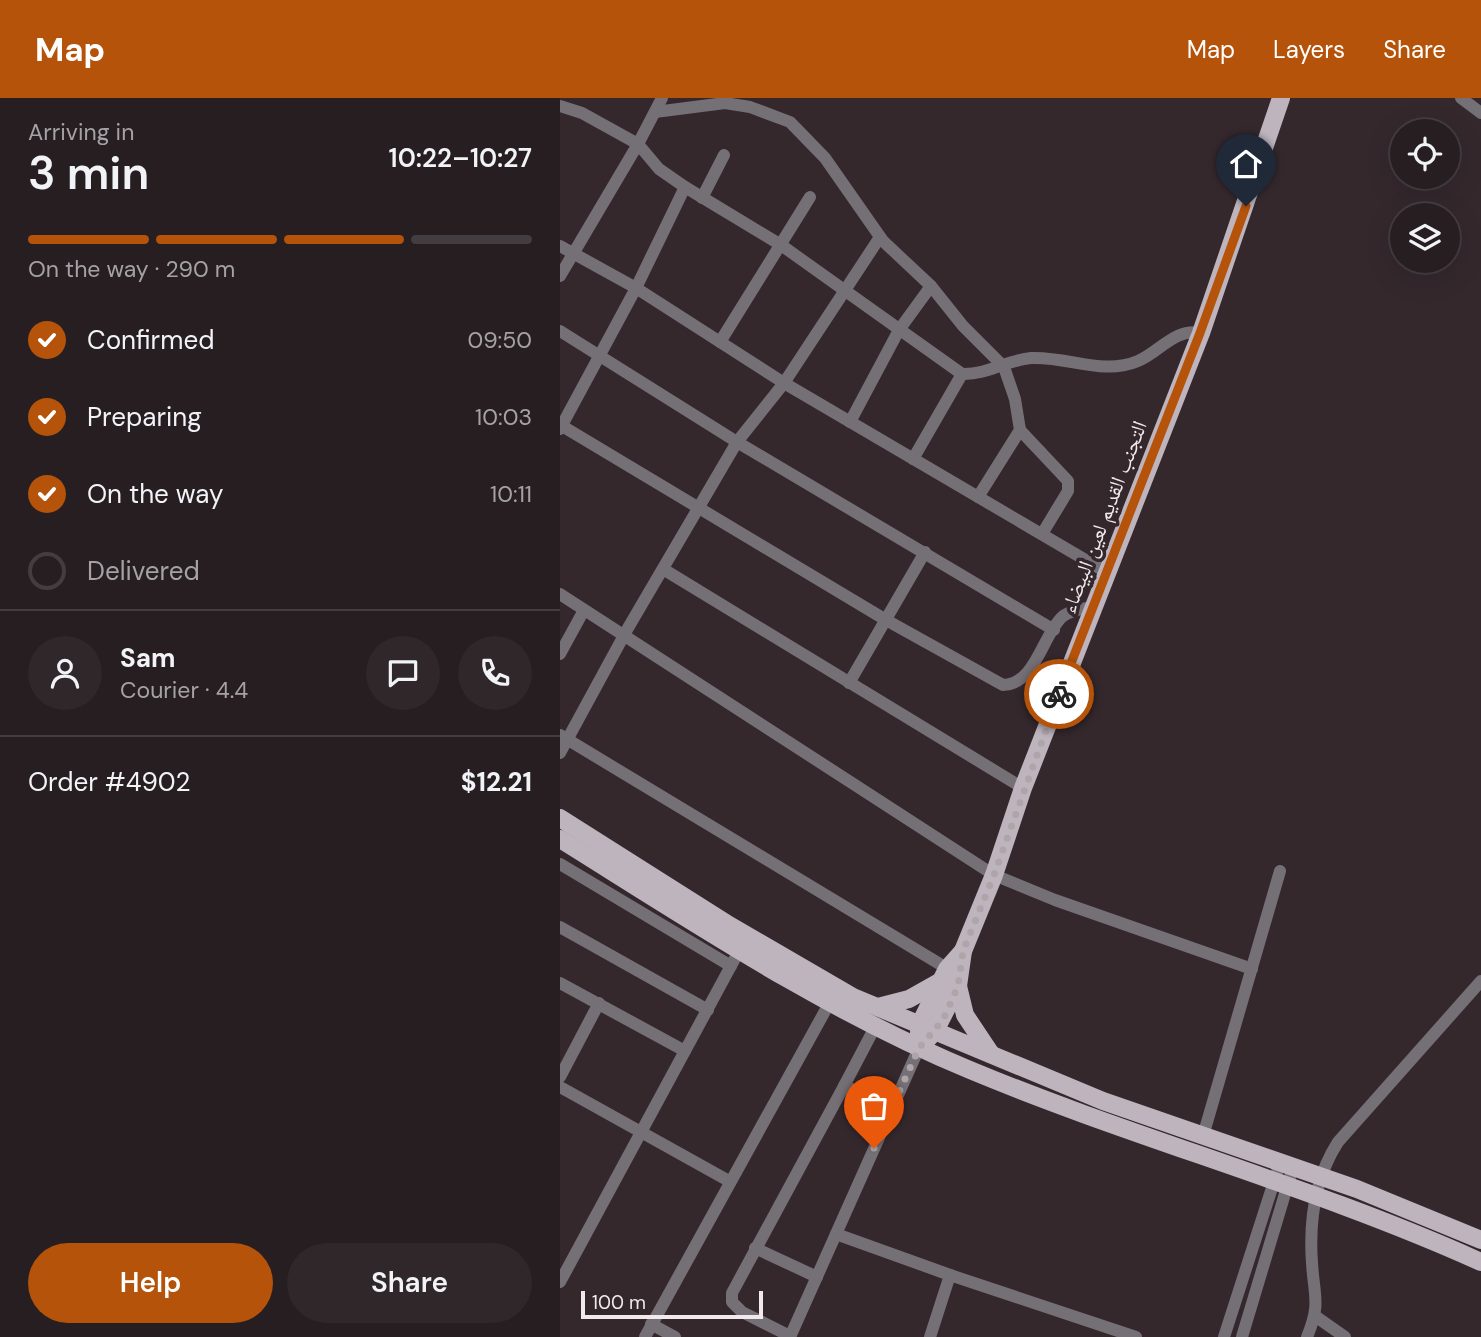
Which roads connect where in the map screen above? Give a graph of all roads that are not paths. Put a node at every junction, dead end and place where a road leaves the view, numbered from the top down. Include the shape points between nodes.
1 (662, 98) edge
2 (1282, 98) edge
3 (1469, 100) edge
4 (564, 106) edge
5 (655, 112) junction
6 (1481, 113) edge
7 (638, 144) junction
8 (724, 156) dead end
9 (685, 187) junction
10 (810, 197) dead end
11 (702, 198) junction
12 (880, 237) junction
13 (781, 245) junction
14 (560, 246) edge
15 (574, 255) junction
16 (560, 276) edge
17 (931, 286) junction
18 (636, 288) junction
19 (844, 290) junction
20 (900, 330) junction
21 (560, 331) edge
22 (1200, 333) junction
23 (720, 342) junction
24 (599, 357) junction
25 (1004, 367) junction
26 (962, 374) junction
27 (784, 383) junction
28 (850, 422) junction
29 (561, 427) edge
30 (1020, 430) junction
31 (737, 442) junction
32 (913, 459) junction
33 (978, 497) junction
34 (700, 506) junction
35 (1042, 534) junction
36 (925, 552) junction
37 (663, 569) junction
38 (1106, 572) junction
39 (560, 594) edge
40 (1093, 607) junction
41 (584, 610) junction
42 (886, 620) junction
43 (1054, 630) junction
44 (624, 636) junction
45 (560, 654) edge
46 (849, 683) junction
47 (564, 738) edge
48 (560, 753) edge
49 (1023, 788) junction
50 (560, 818) edge
51 (560, 839) edge
52 (560, 864) edge
53 (1280, 871) dead end
54 (994, 875) junction
55 (640, 889) junction
56 (630, 907) junction
57 (560, 927) edge
58 (695, 934) junction
59 (735, 958) junction
60 (1252, 969) junction
61 (951, 978) junction
62 (1481, 981) edge
63 (560, 983) edge
64 (830, 1002) junction
65 (599, 1003) junction
66 (878, 1007) junction
67 (708, 1010) junction
68 (875, 1027) junction
69 (928, 1028) junction
70 (919, 1048) junction
71 (685, 1051) junction
72 (991, 1054) junction
73 (560, 1077) edge
74 (844, 1086) junction
75 (560, 1087) edge
76 (893, 1105) junction
77 (641, 1134) junction
78 (1203, 1136) junction
79 (1284, 1173) junction
80 (1320, 1176) junction
81 (729, 1181) junction
82 (1316, 1194) junction
83 (835, 1234) junction
84 (1481, 1240) edge
85 (755, 1248) junction
86 (1481, 1262) edge
87 (950, 1275) junction
88 (817, 1277) junction
89 (560, 1282) edge
90 (1315, 1316) junction
91 (651, 1324) junction
92 (645, 1337) edge
93 (675, 1337) edge
94 (790, 1337) edge
95 (930, 1337) edge
96 (1136, 1337) edge
97 (1224, 1337) edge
98 (1242, 1337) edge
99 (1307, 1337) edge
100 (1345, 1337) edge

1 - 5 street
2 - 22 main road, التجنب القديم لعين البيضاء
3 - 6 street
4 - 7 street
5 - 7 street
5 - 12 street via 725,103 790,122 825,159
7 - 9 street via 659,169
7 - 15 street
8 - 11 street
9 - 11 street
9 - 18 street
10 - 13 street
11 - 13 street
12 - 17 street
12 - 19 street
13 - 19 street
13 - 23 street
14 - 15 street
15 - 16 street
15 - 18 street
17 - 20 street
17 - 25 street
18 - 23 street
18 - 24 street
19 - 20 street
19 - 27 street
20 - 26 street
20 - 28 street
21 - 24 street
22 - 25 street via 1176,335 1140,360 1119,367 1037,358
22 - 38 main road, التجنب القديم لعين البيضاء
23 - 27 street
24 - 29 street
24 - 31 street
25 - 26 street
25 - 30 street
26 - 32 street
27 - 28 street
27 - 31 street
28 - 32 street
29 - 34 street
30 - 33 street
30 - 35 street via 1068,481 1068,491
31 - 34 street
31 - 36 street
32 - 33 street
33 - 35 street
34 - 37 street
34 - 42 street
35 - 38 street
36 - 42 street
36 - 43 street
37 - 44 street
37 - 46 street
38 - 40 main road, التجنب القديم لعين البيضاء
39 - 41 street
40 - 43 street via 1062,617
40 - 49 main road, التجنب القديم لعين البيضاء
41 - 44 street
41 - 45 street
42 - 43 street via 1003,685 1017,681 1030,669
42 - 46 street
44 - 47 street
44 - 54 street
46 - 49 street
47 - 48 street
47 - 61 street
49 - 54 main road, التجنب القديم لعين البيضاء
50 - 66 main road via 831,986
51 - 55 main road
52 - 56 street
53 - 60 street
54 - 60 street
54 - 61 main road, التجنب القديم لعين البيضاء
55 - 56 street
55 - 58 main road
56 - 58 street
57 - 67 street
58 - 59 main road
59 - 64 main road
59 - 67 street
60 - 78 street
61 - 66 main road via 909,999
61 - 69 main road
61 - 72 main road via 965,1015
62 - 80 street via 1338,1142
63 - 65 street
64 - 68 main road
64 - 81 street
65 - 71 street
65 - 73 street
66 - 69 main road
67 - 71 street
68 - 70 main road
68 - 74 street
69 - 70 main road
69 - 72 main road
70 - 76 street
70 - 79 main road via 1039,1097
71 - 77 street
72 - 78 main road
74 - 76 street
74 - 85 street
75 - 77 street
76 - 83 street
77 - 81 street
77 - 89 street
78 - 79 main road
79 - 80 main road
79 - 82 main road
79 - 97 street
79 - 98 street
80 - 82 street
80 - 84 main road
81 - 91 street
82 - 86 main road
82 - 90 street via 1311,1241 1318,1299
83 - 87 street
83 - 88 street
85 - 88 street
85 - 94 street via 732,1293 732,1302
87 - 95 street
87 - 96 street
88 - 94 street
90 - 99 street
90 - 100 street
91 - 92 street
91 - 93 street

